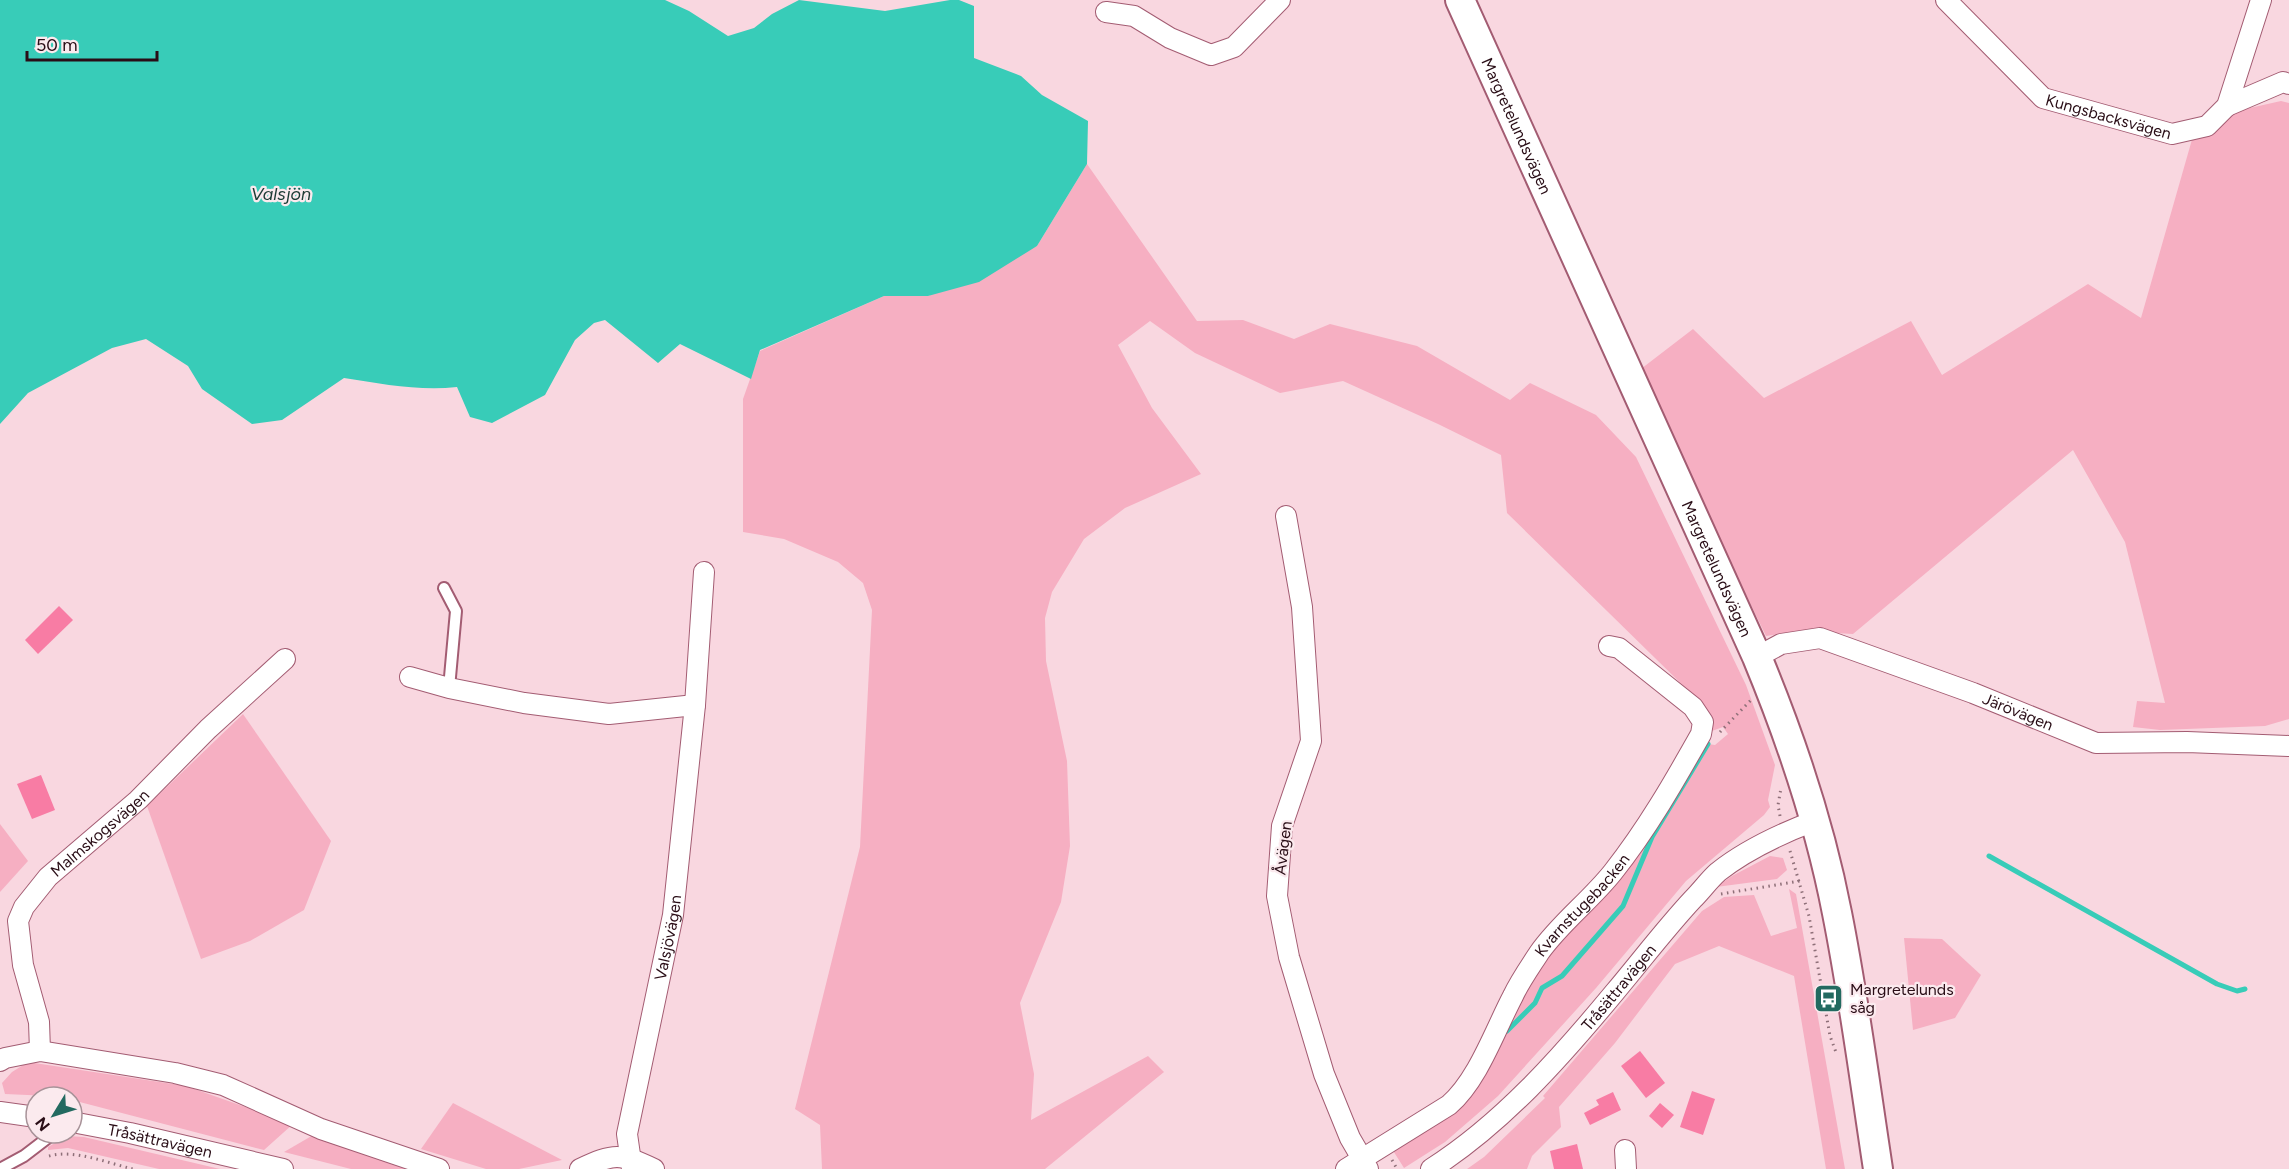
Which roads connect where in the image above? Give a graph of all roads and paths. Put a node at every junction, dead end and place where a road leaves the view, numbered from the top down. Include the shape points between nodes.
1 (1280, 0) edge
2 (1460, 0) edge
3 (1946, 0) edge
4 (2261, 0) edge
5 (1106, 12) dead end
6 (2289, 84) edge
7 (2227, 106) junction
8 (1286, 516) dead end
9 (704, 572) dead end
10 (444, 588) dead end
11 (1609, 646) dead end
12 (1757, 657) junction
13 (285, 659) dead end
14 (410, 677) dead end
15 (449, 688) junction
16 (1758, 692) dead end
17 (695, 705) junction
18 (1701, 734) junction
19 (2289, 746) edge
20 (1783, 784) dead end
21 (1815, 821) junction
22 (1784, 833) junction
23 (40, 1051) junction
24 (1837, 1056) dead end
25 (0, 1061) edge
26 (0, 1112) edge
27 (24, 1115) edge
28 (84, 1124) edge
29 (38, 1145) edge
30 (43, 1157) dead end
31 (631, 1163) edge
32 (1359, 1166) edge
33 (0, 1169) edge
34 (133, 1169) edge
35 (284, 1169) edge
36 (439, 1169) edge
37 (580, 1169) edge
38 (654, 1169) edge
39 (1431, 1169) edge
40 (1878, 1169) edge

1 - 5 street via 1234,47 1211,55 1170,38 1134,16
2 - 12 street, Margretelundsvägen
3 - 7 street, Kungsbacksvägen via 2043,98 2172,134 2206,126
4 - 7 street, Kungsbacksvägen
6 - 7 street via 2283,82
8 - 32 street, Åvägen via 1302,608 1311,741 1282,826 1277,896 1289,957 1324,1074
9 - 17 street, Valsjövägen
10 - 15 lane via 456,611
11 - 18 street via 1619,648 1693,708 1703,722
12 - 19 street, Järövägen via 1781,644 1820,638 2096,743
12 - 21 street, Margretelundsvägen via 1785,724
13 - 23 street, Malmskogsvägen via 138,800 48,877 24,907 18,921 23,965 39,1022
14 - 15 street
15 - 17 street via 609,714
16 - 18 path via 1719,733 1709,739
17 - 31 street, Valsjövägen via 673,915 627,1134
18 - 32 street, Kvarnstugebacken via 1634,846 1542,950 1460,1094
20 - 22 path via 1778,805
21 - 22 street, Tråsättravägen
21 - 40 street, Margretelundsvägen via 1837,911
22 - 24 path via 1806,906
22 - 39 street, Tråsättravägen via 1749,850 1717,873 1532,1085 1477,1136
23 - 25 street
23 - 36 street via 175,1073 223,1085 331,1133
26 - 27 street
28 - 35 street, Tråsättravägen
29 - 33 lane
30 - 34 path via 76,1155
31 - 37 street via 620,1156
31 - 38 street

